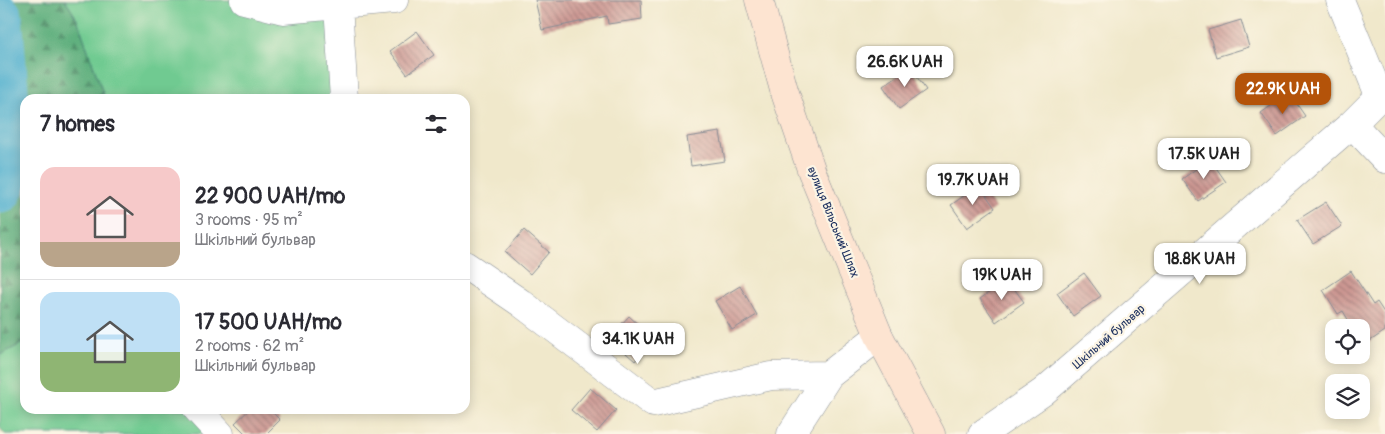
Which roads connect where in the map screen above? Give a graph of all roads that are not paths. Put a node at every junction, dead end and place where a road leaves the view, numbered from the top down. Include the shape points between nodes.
1 (244, 0) edge
2 (394, 0) edge
3 (759, 0) edge
4 (1340, 0) edge
5 (338, 5) junction
6 (1382, 93) edge
7 (344, 94) edge
8 (1352, 124) junction
9 (1385, 159) edge
10 (470, 268) edge
11 (879, 336) junction
12 (829, 375) junction
13 (202, 414) edge
14 (220, 434) edge
15 (791, 434) edge
16 (930, 434) edge
17 (982, 434) edge

1 - 5 street via 283,10
2 - 5 street
3 - 11 street, вулиця Вільський Шлях via 784,90 812,172
4 - 6 street
5 - 7 street
6 - 8 street, Шкільний бульвар
8 - 9 street
8 - 17 street, Шкільний бульвар via 1044,392
10 - 12 street via 653,403 771,376
11 - 12 street
11 - 16 street, вулиця Вільський Шлях
12 - 15 street
13 - 14 street

